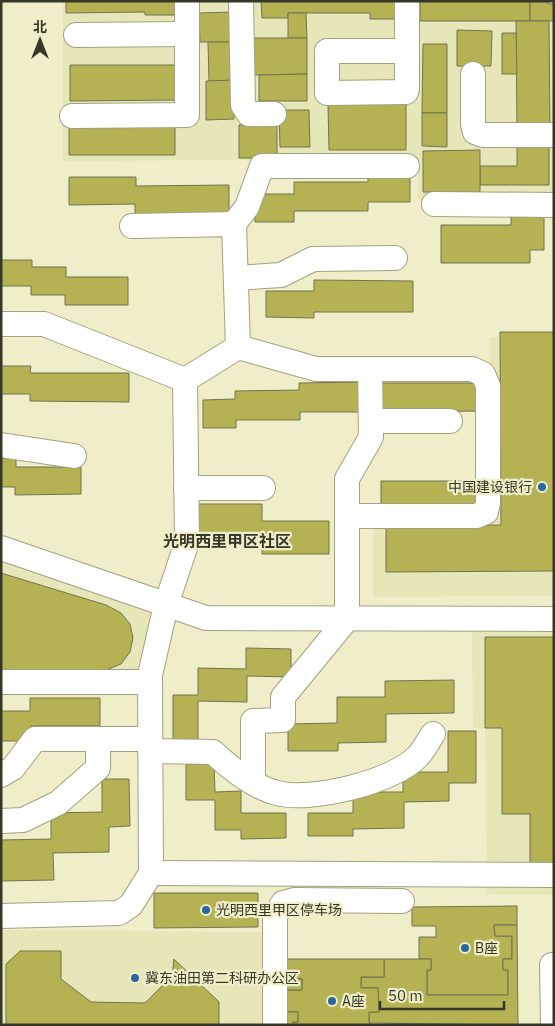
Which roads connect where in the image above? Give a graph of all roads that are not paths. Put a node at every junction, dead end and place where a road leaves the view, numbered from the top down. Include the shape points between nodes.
1 (186, 1) edge
2 (241, 1) edge
3 (407, 1) edge
4 (187, 34) junction
5 (76, 35) dead end
6 (407, 50) dead end
7 (473, 74) dead end
8 (274, 114) dead end
9 (72, 116) dead end
10 (554, 135) edge
11 (407, 166) dead end
12 (434, 204) dead end
13 (554, 205) edge
14 (234, 224) junction
15 (132, 226) dead end
16 (395, 258) dead end
17 (236, 278) junction
18 (1, 324) edge
19 (238, 348) junction
20 (370, 369) junction
21 (185, 380) junction
22 (371, 421) junction
23 (450, 421) dead end
24 (1, 445) edge
25 (74, 456) dead end
26 (186, 488) junction
27 (263, 488) dead end
28 (347, 516) junction
29 (1, 548) edge
30 (166, 605) junction
31 (347, 619) junction
32 (554, 619) edge
33 (1, 682) edge
34 (150, 682) junction
35 (433, 734) dead end
36 (98, 739) junction
37 (150, 745) junction
38 (1, 775) edge
39 (254, 782) junction
40 (1, 821) edge
41 (151, 873) junction
42 (554, 875) edge
43 (402, 902) dead end
44 (1, 916) edge
45 (552, 965) edge
46 (275, 1025) edge
47 (553, 1025) edge

1 - 4 street
2 - 8 street via 243,105 249,114
3 - 6 street
4 - 5 street
4 - 9 street via 188,115
7 - 10 street via 475,132 483,135
11 - 14 street via 262,166 247,207
12 - 13 street
14 - 15 street
14 - 17 street
16 - 17 street via 313,259 281,275
17 - 19 street
18 - 21 street via 44,324
19 - 20 street via 316,369
19 - 21 street
20 - 22 street
20 - 28 street via 472,369 483,374 488,386 488,502 486,512 476,516
21 - 26 street
22 - 23 street
22 - 28 street via 371,437 347,480
24 - 25 street
26 - 27 street
26 - 30 street via 187,542
28 - 31 street
29 - 30 street
30 - 31 street via 206,618
30 - 34 street
31 - 32 street
31 - 39 street via 283,696 283,720 253,721
33 - 34 street
34 - 37 street
35 - 39 street via 418,757 381,779 337,792 306,796 277,793
36 - 37 street
36 - 38 street via 35,739 13,768
36 - 40 street via 98,768 58,803 23,820
37 - 39 street via 212,752
37 - 41 street
41 - 42 street
41 - 44 street via 132,905 119,913
43 - 46 street via 294,900 283,903 275,916
45 - 47 street

